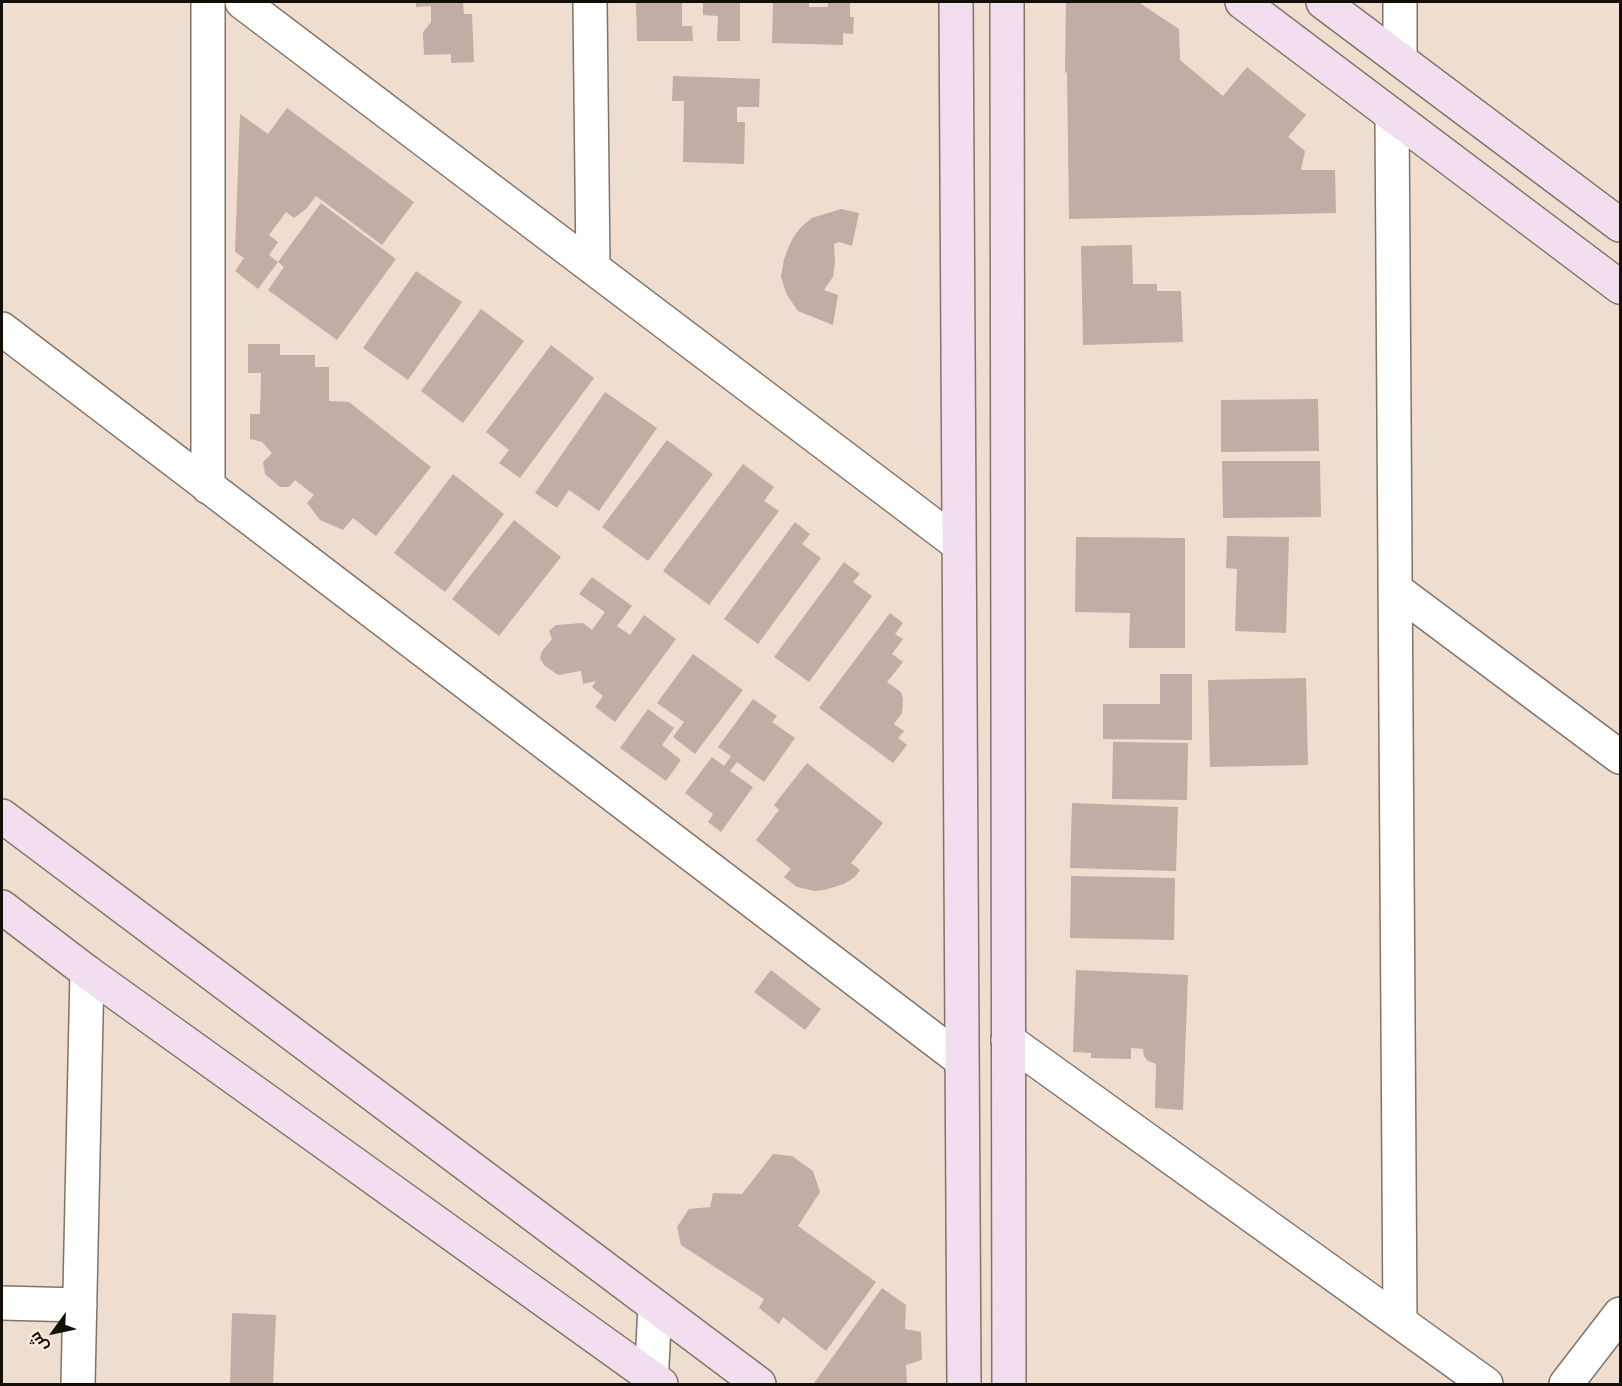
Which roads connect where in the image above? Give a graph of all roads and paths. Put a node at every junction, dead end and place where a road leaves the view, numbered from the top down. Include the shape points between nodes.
1 (208, 2) edge
2 (242, 2) edge
3 (590, 2) edge
4 (956, 2) edge
5 (1007, 2) edge
6 (1242, 2) edge
7 (1323, 2) edge
8 (1400, 2) edge
9 (1400, 59) junction
10 (1392, 115) junction
11 (1620, 225) edge
12 (593, 268) junction
13 (1620, 287) edge
14 (2, 329) edge
15 (208, 487) junction
16 (958, 544) junction
17 (1395, 589) junction
18 (1620, 757) edge
19 (2, 816) edge
20 (2, 907) edge
21 (87, 972) junction
22 (1008, 1040) junction
23 (962, 1060) junction
24 (2, 1303) edge
25 (80, 1305) junction
26 (655, 1307) junction
27 (1620, 1314) edge
28 (1400, 1322) junction
29 (654, 1382) edge
30 (78, 1384) edge
31 (759, 1384) edge
32 (964, 1384) edge
33 (1009, 1384) edge
34 (1486, 1384) edge
35 (1566, 1384) edge

1 - 15 street
2 - 12 street
3 - 12 street
4 - 16 street
5 - 22 street
6 - 10 street
7 - 9 street
8 - 9 street
9 - 11 street
10 - 13 street
10 - 17 street
12 - 16 street
14 - 15 street
15 - 23 street
16 - 23 street
17 - 18 street
17 - 28 street
19 - 26 street
20 - 21 street
21 - 25 street
21 - 29 street
22 - 28 street
22 - 33 street
23 - 32 street
24 - 25 street
25 - 30 street
26 - 29 street
26 - 31 street
27 - 35 street
28 - 34 street

